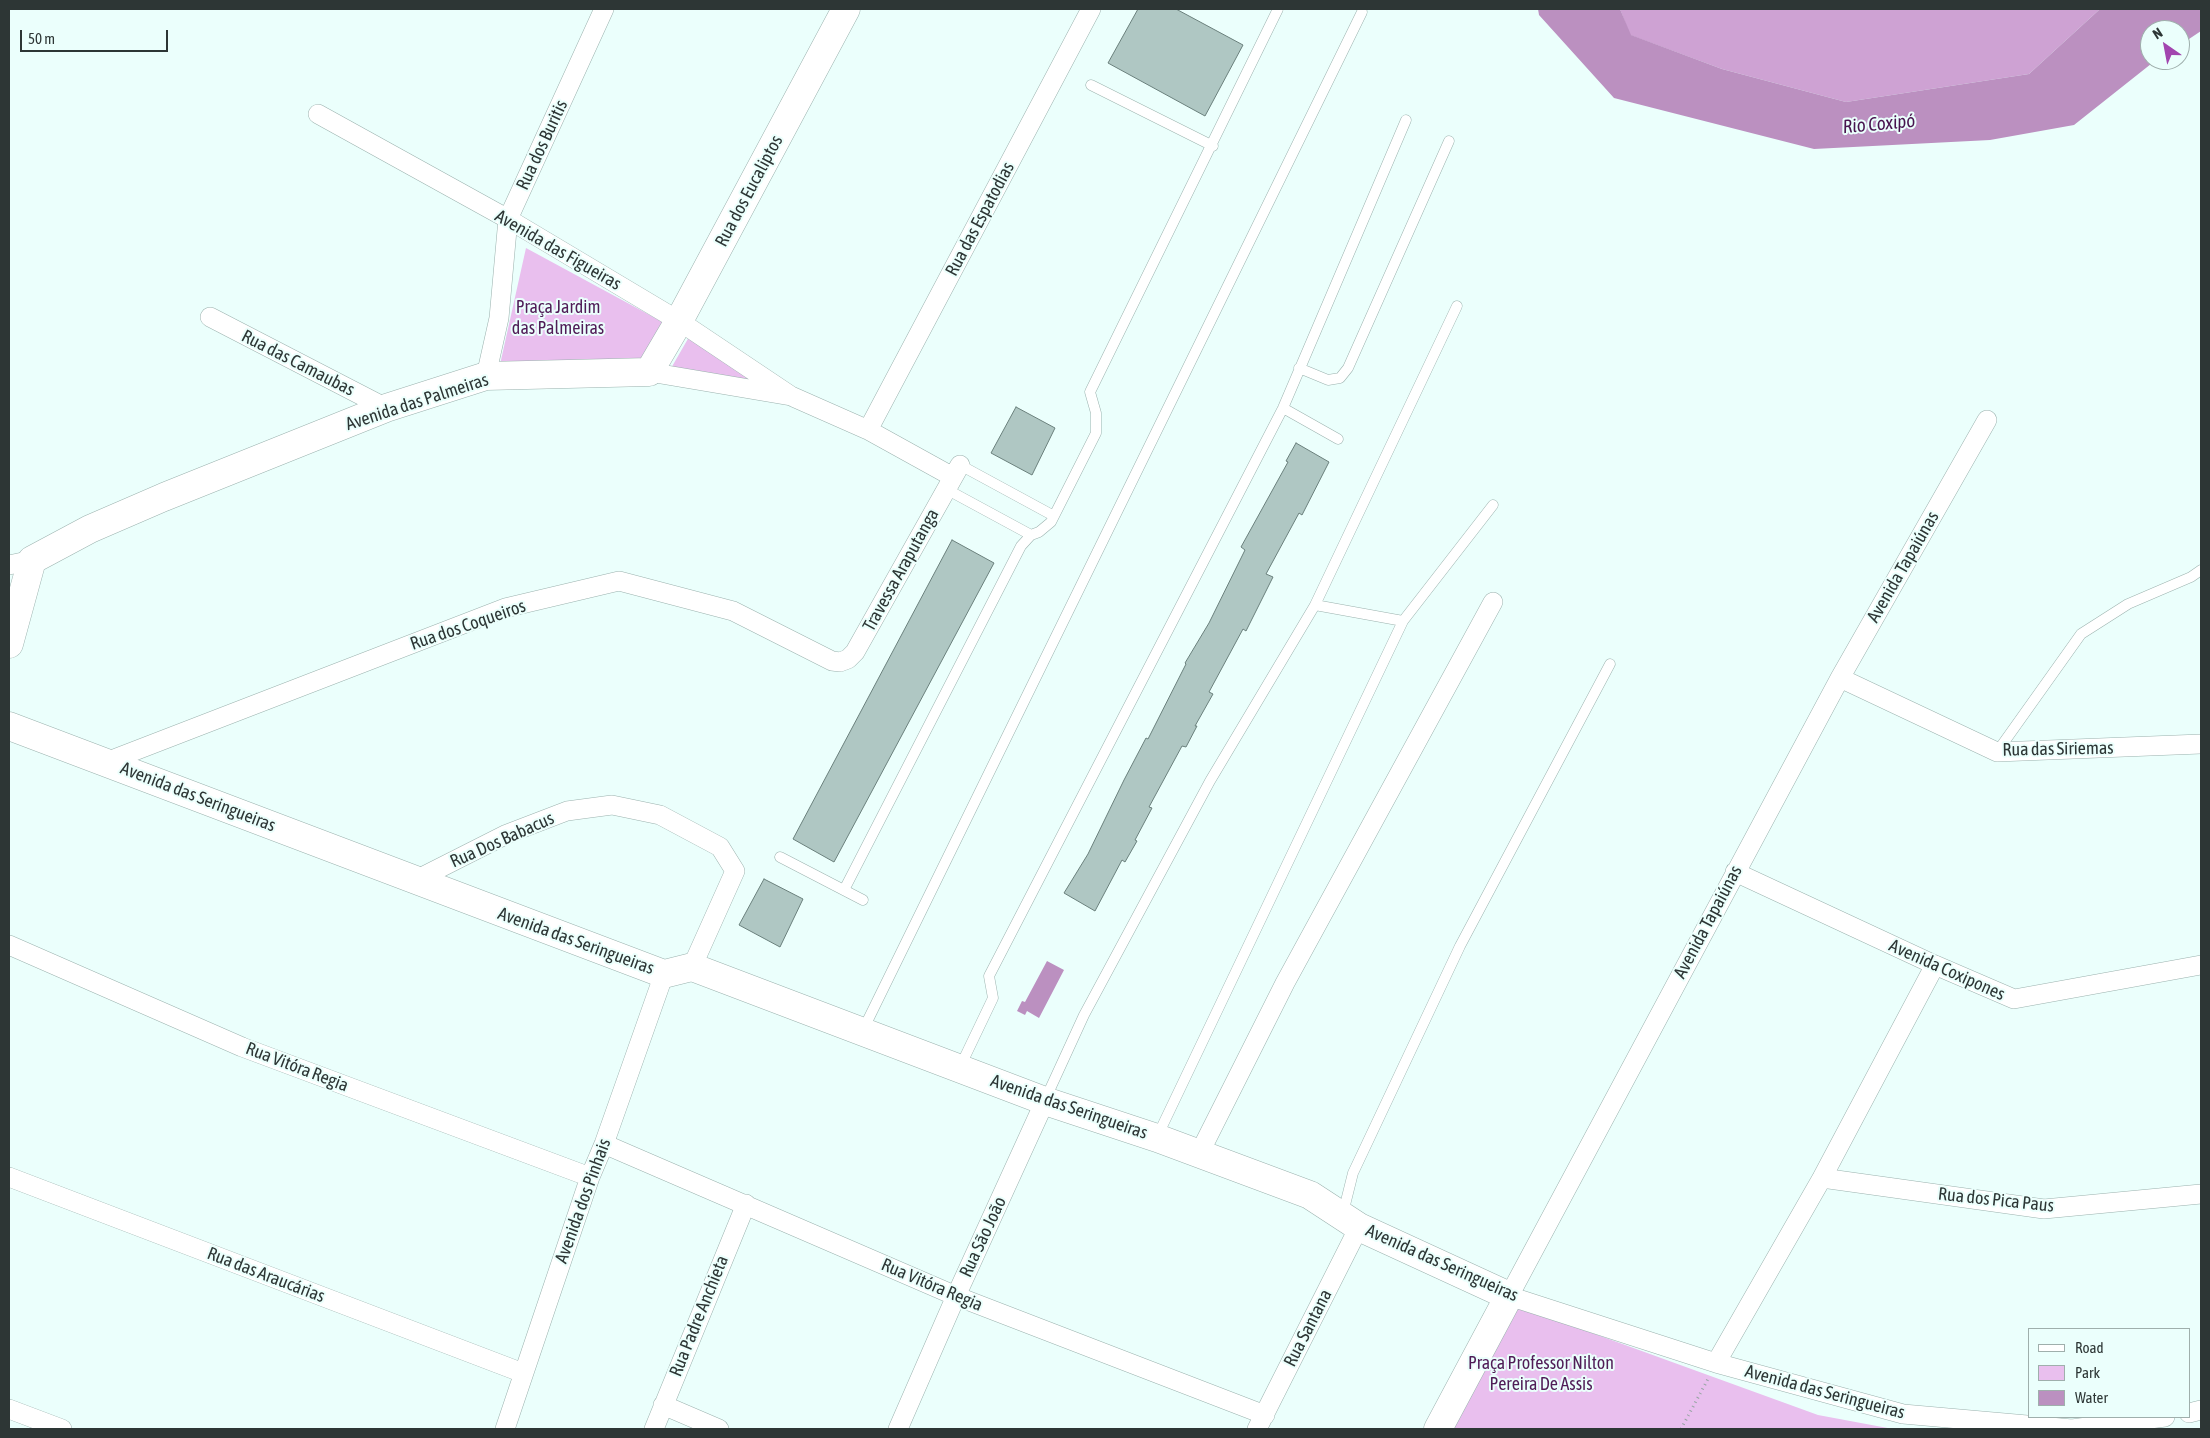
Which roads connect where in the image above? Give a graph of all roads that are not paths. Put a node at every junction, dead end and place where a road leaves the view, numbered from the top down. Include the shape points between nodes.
1 (602, 9) edge
2 (846, 9) edge
3 (1091, 9) edge
4 (1278, 9) edge
5 (1362, 12) dead end
6 (1092, 85) dead end
7 (318, 114) dead end
8 (1406, 120) dead end
9 (1449, 141) dead end
10 (1213, 146) junction
11 (508, 219) junction
12 (1457, 306) dead end
13 (210, 318) dead end
14 (679, 321) junction
15 (1299, 368) junction
16 (649, 372) junction
17 (486, 376) junction
18 (791, 396) junction
19 (386, 408) junction
20 (1282, 408) junction
21 (1987, 420) dead end
22 (868, 430) junction
23 (1338, 439) dead end
24 (953, 477) junction
25 (1493, 506) dead end
26 (1054, 516) junction
27 (1031, 536) junction
28 (20, 562) edge
29 (2201, 570) edge
30 (1493, 602) dead end
31 (1315, 605) junction
32 (1403, 622) junction
33 (9, 644) edge
34 (832, 661) joint
35 (1610, 664) dead end
36 (1840, 678) junction
37 (9, 726) edge
38 (2201, 744) edge
39 (1996, 752) junction
40 (106, 762) junction
41 (780, 857) dead end
42 (1735, 872) junction
43 (414, 881) junction
44 (844, 890) junction
45 (863, 900) dead end
46 (9, 945) edge
47 (2201, 964) edge
48 (1935, 965) junction
49 (692, 967) junction
50 (664, 974) junction
51 (863, 1030) junction
52 (959, 1068) junction
53 (1045, 1101) junction
54 (1157, 1138) junction
55 (604, 1144) junction
56 (1198, 1154) junction
57 (9, 1177) edge
58 (590, 1177) junction
59 (1822, 1178) junction
60 (2201, 1194) edge
61 (746, 1204) junction
62 (1351, 1221) junction
63 (956, 1296) junction
64 (1510, 1296) junction
65 (1716, 1363) junction
66 (523, 1373) junction
67 (663, 1405) junction
68 (9, 1409) edge
69 (2157, 1418) edge
70 (1261, 1422) edge
71 (62, 1429) edge
72 (506, 1429) edge
73 (654, 1429) edge
74 (719, 1429) edge
75 (898, 1429) edge
76 (1438, 1429) edge
77 (2071, 1429) edge

1 - 11 street, Rua dos Buritis
2 - 14 street, Rua dos Eucaliptos
3 - 22 street, Rua das Espatodias
4 - 10 lane
5 - 51 lane
6 - 10 lane
7 - 11 street, Avenida das Figueiras
8 - 15 lane
9 - 15 lane via 1348,368 1340,378 1328,380
10 - 26 lane via 1090,392 1096,413 1096,433
11 - 14 street, Avenida das Figueiras
11 - 17 street, Rua dos Buritis via 499,318
12 - 31 lane
13 - 19 street, Rua das Camaubas
14 - 16 street, Rua dos Eucaliptos
14 - 18 street, Avenida das Figueiras
15 - 20 lane
16 - 17 street, Avenida das Palmeiras
16 - 18 street, Avenida das Palmeiras
17 - 19 street, Avenida das Palmeiras
18 - 22 street, Avenida das Palmeiras
19 - 28 street, Avenida das Palmeiras via 156,500
20 - 23 lane
20 - 52 lane via 989,976 993,998
21 - 36 street, Avenida Tapaiúnas
22 - 24 street, Avenida das Palmeiras
24 - 26 lane
24 - 27 lane
24 - 34 street, Travessa Araputanga via 855,652 848,659
25 - 32 lane
26 - 27 lane via 1047,527
27 - 44 lane via 1016,555
28 - 33 street
29 - 39 lane via 2128,604 2081,634
30 - 56 street via 1285,983
31 - 32 lane
31 - 53 lane via 1206,790 1084,1015
32 - 54 lane
34 - 40 street, Rua dos Coqueiros via 733,611 619,581 505,608
35 - 62 lane via 1460,946 1353,1173
36 - 39 street, Rua das Siriemas
36 - 42 street, Avenida Tapaiúnas
37 - 40 street, Avenida das Seringueiras
38 - 39 street, Rua das Siriemas
40 - 43 street, Avenida das Seringueiras
41 - 44 lane
42 - 48 street, Avenida Coxipones
42 - 64 street, Avenida Tapaiúnas
43 - 49 street, Rua Dos Babacus via 507,834 567,811 612,805 660,815 720,847 735,871
43 - 50 street, Avenida das Seringueiras
44 - 45 lane
46 - 58 street, Rua Vitóra Regia via 235,1044
47 - 48 street, Avenida Coxipones via 2014,999
48 - 59 street
49 - 50 street, Avenida das Seringueiras
49 - 51 street, Avenida das Seringueiras
50 - 55 street, Avenida dos Pinhais
51 - 52 street, Avenida das Seringueiras
52 - 53 street, Avenida das Seringueiras
53 - 54 street, Avenida das Seringueiras
53 - 63 street, Rua São João
54 - 56 street, Avenida das Seringueiras
55 - 58 street, Avenida dos Pinhais
55 - 61 street, Rua Vitóra Regia
56 - 62 street, Avenida das Seringueiras via 1310,1195
57 - 66 street, Rua das Araucárias
58 - 66 street, Avenida dos Pinhais
59 - 60 street, Rua dos Pica Paus via 2044,1209
59 - 65 street
61 - 63 street, Rua Vitóra Regia
61 - 67 street, Rua Padre Anchieta
62 - 64 street, Avenida das Seringueiras
62 - 70 street, Rua Santana
63 - 70 street, Rua Vitóra Regia
63 - 75 street, Rua São João
64 - 65 street, Avenida das Seringueiras
64 - 76 street, Avenida Tapaiúnas
65 - 77 street, Avenida das Seringueiras via 1904,1414
66 - 72 street, Avenida dos Pinhais
67 - 73 street, Rua Padre Anchieta
67 - 74 street
68 - 71 street
69 - 77 street, Avenida das Seringueiras

